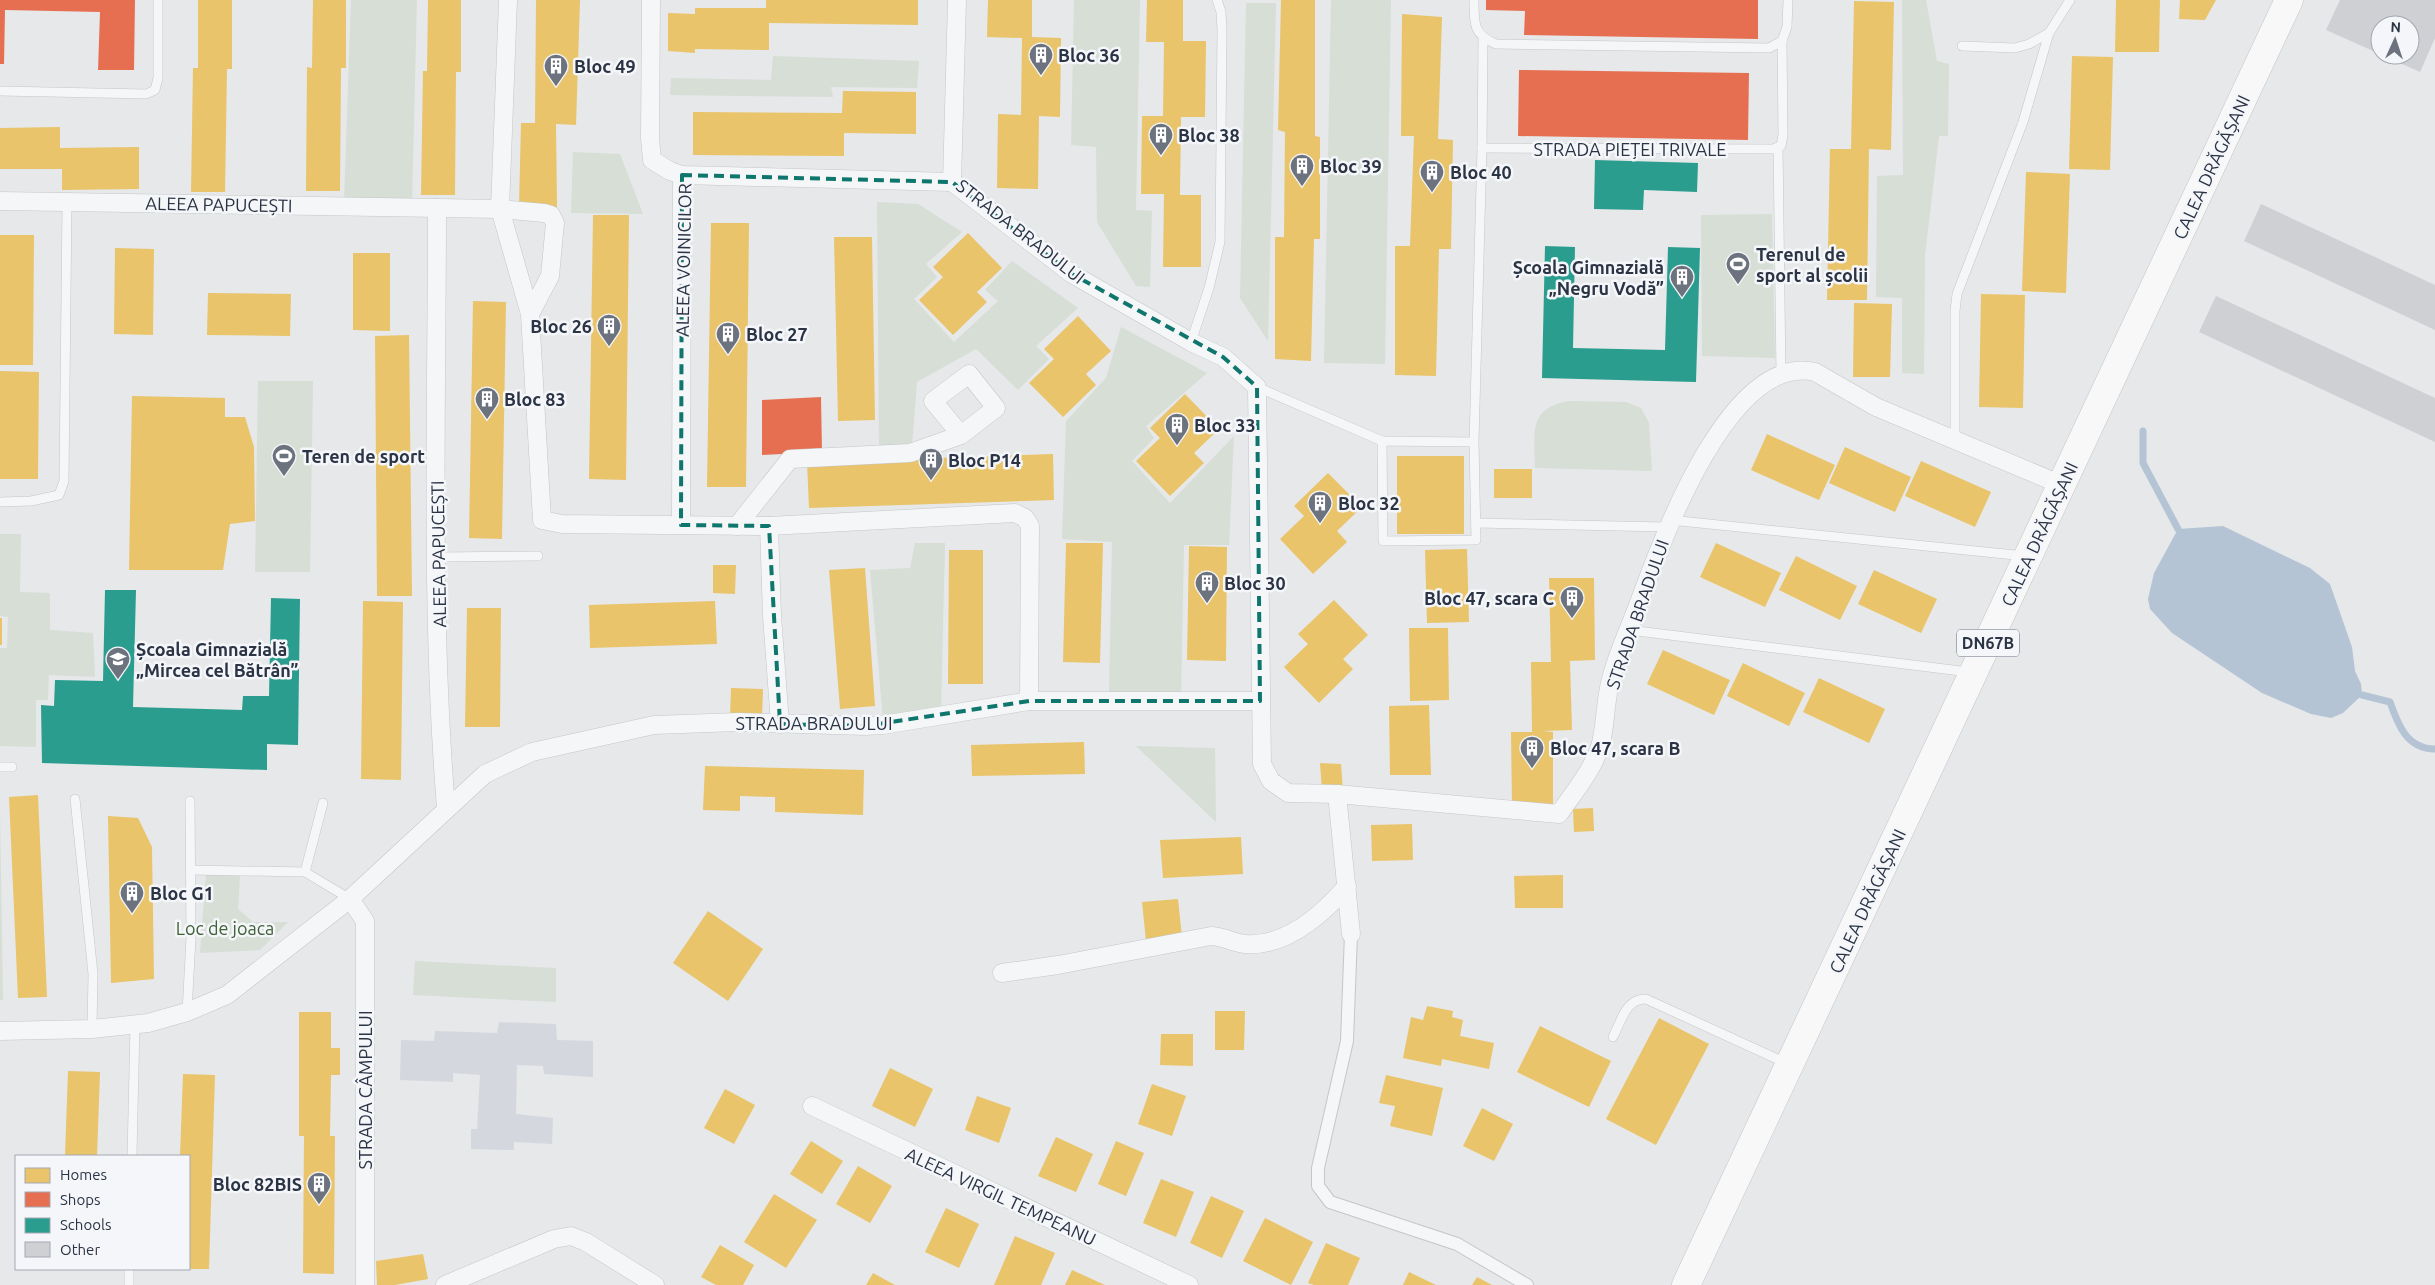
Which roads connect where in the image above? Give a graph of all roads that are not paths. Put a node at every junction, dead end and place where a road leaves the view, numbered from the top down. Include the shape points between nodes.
1 (158, 0) edge
2 (508, 0) edge
3 (651, 0) edge
4 (957, 0) edge
5 (1217, 0) edge
6 (1474, 0) edge
7 (1788, 0) edge
8 (2070, 0) edge
9 (2289, 0) edge
10 (2049, 33) junction
11 (1483, 39) junction
12 (1782, 41) junction
13 (1962, 46) dead end
14 (0, 91) edge
15 (1778, 147) junction
16 (1482, 148) junction
17 (682, 175) junction
18 (952, 182) junction
19 (0, 201) edge
20 (67, 202) junction
21 (437, 208) junction
22 (500, 210) junction
23 (530, 314) junction
24 (1191, 342) junction
25 (1782, 375) junction
26 (1258, 388) junction
27 (961, 435) dead end
28 (1955, 439) junction
29 (1382, 441) junction
30 (1474, 442) junction
31 (2062, 485) junction
32 (0, 502) edge
33 (1476, 523) junction
34 (1668, 524) junction
35 (681, 525) junction
36 (737, 526) junction
37 (769, 526) junction
38 (538, 556) dead end
39 (2029, 556) junction
40 (437, 557) junction
41 (1628, 630) junction
42 (1974, 673) junction
43 (1029, 701) junction
44 (1260, 701) junction
45 (780, 724) junction
46 (0, 767) edge
47 (12, 767) dead end
48 (1337, 794) junction
49 (75, 799) dead end
50 (190, 801) dead end
51 (323, 803) dead end
52 (446, 808) junction
53 (191, 870) junction
54 (306, 872) junction
55 (1347, 886) junction
56 (350, 899) junction
57 (1350, 934) joint
58 (1002, 973) dead end
59 (187, 1012) junction
60 (135, 1025) junction
61 (92, 1029) junction
62 (0, 1031) edge
63 (1613, 1037) dead end
64 (1789, 1065) junction
65 (812, 1106) dead end
66 (132, 1155) edge
67 (129, 1270) edge
68 (128, 1285) edge
69 (365, 1285) edge
70 (445, 1285) edge
71 (655, 1285) edge
72 (1189, 1285) edge
73 (1528, 1285) edge
74 (1686, 1285) edge

1 - 14 lane via 158,78 155,90 146,94
2 - 22 street
3 - 17 street via 652,160
4 - 18 street, STRADA BRADULUI
5 - 24 lane via 1222,30 1220,242
6 - 11 lane via 1477,31
7 - 12 lane via 1787,27
8 - 10 lane
9 - 31 main road, CALEA DRĂGĂȘANI / DN67B
10 - 13 lane via 2015,48
10 - 28 lane via 2023,122 1957,294
11 - 12 lane via 1496,44 1769,48
11 - 16 lane
12 - 15 lane via 1783,135
15 - 16 lane, STRADA PIEȚEI TRIVALE
15 - 25 lane
16 - 30 lane
17 - 18 street, ALEEA VOINICILOR
17 - 35 street, ALEEA VOINICILOR
18 - 24 street, STRADA BRADULUI via 1072,274
19 - 20 street, ALEEA PAPUCEȘTI
20 - 21 street, ALEEA PAPUCEȘTI
20 - 32 lane via 64,481 59,495 46,500
21 - 22 street, ALEEA PAPUCEȘTI
21 - 40 street, ALEEA PAPUCEȘTI
22 - 23 street
22 - 23 street, ALEEA PAPUCEȘTI via 544,212 551,215 555,223 550,276
23 - 35 street via 542,520 562,524
24 - 26 street, STRADA BRADULUI via 1223,357
25 - 28 street, STRADA BRADULUI via 1804,370 1815,372 1876,407
25 - 34 street, STRADA BRADULUI via 1742,402 1699,463
26 - 29 lane
26 - 44 street, STRADA BRADULUI
27 - 36 street via 910,453 790,459
28 - 31 street, STRADA BRADULUI
29 - 30 lane
29 - 33 lane via 1383,541 1476,540
30 - 33 lane
31 - 39 main road, CALEA DRĂGĂȘANI / DN67B
33 - 34 lane
34 - 39 lane
34 - 41 street, STRADA BRADULUI
35 - 36 street
36 - 37 street
37 - 43 street via 1015,513 1025,518 1030,526
37 - 45 street
38 - 40 lane
39 - 42 main road, CALEA DRĂGĂȘANI / DN67B
40 - 52 street, ALEEA PAPUCEȘTI
41 - 42 lane
41 - 48 street, STRADA BRADULUI via 1611,679 1601,743 1588,772 1559,814
42 - 64 main road, CALEA DRĂGĂȘANI / DN67B
43 - 44 street, STRADA BRADULUI
43 - 45 street, STRADA BRADULUI via 883,725
44 - 48 street, STRADA BRADULUI via 1262,764 1271,781 1288,792
45 - 52 street, STRADA BRADULUI via 654,725 532,752 485,774
46 - 47 lane
48 - 55 street
49 - 61 lane via 93,974
50 - 53 lane
51 - 54 lane
52 - 56 street, STRADA BRADULUI
53 - 54 lane
53 - 59 lane
54 - 56 lane
55 - 57 street
55 - 58 street via 1296,932 1257,944 1242,944 1211,936
56 - 59 street, STRADA BRADULUI via 227,995
56 - 69 street, STRADA CÂMPULUI via 365,921
57 - 73 street via 1347,1041 1318,1168 1318,1186 1330,1202 1456,1244
59 - 60 street, STRADA BRADULUI
60 - 61 street, STRADA BRADULUI
60 - 66 lane
61 - 62 street, STRADA BRADULUI
63 - 64 lane via 1630,1004 1638,998 1646,999
64 - 74 main road, CALEA DRĂGĂȘANI / DN67B
65 - 72 street, ALEEA VIRGIL TEMPEANU
67 - 68 lane
70 - 71 street via 554,1239 571,1236

